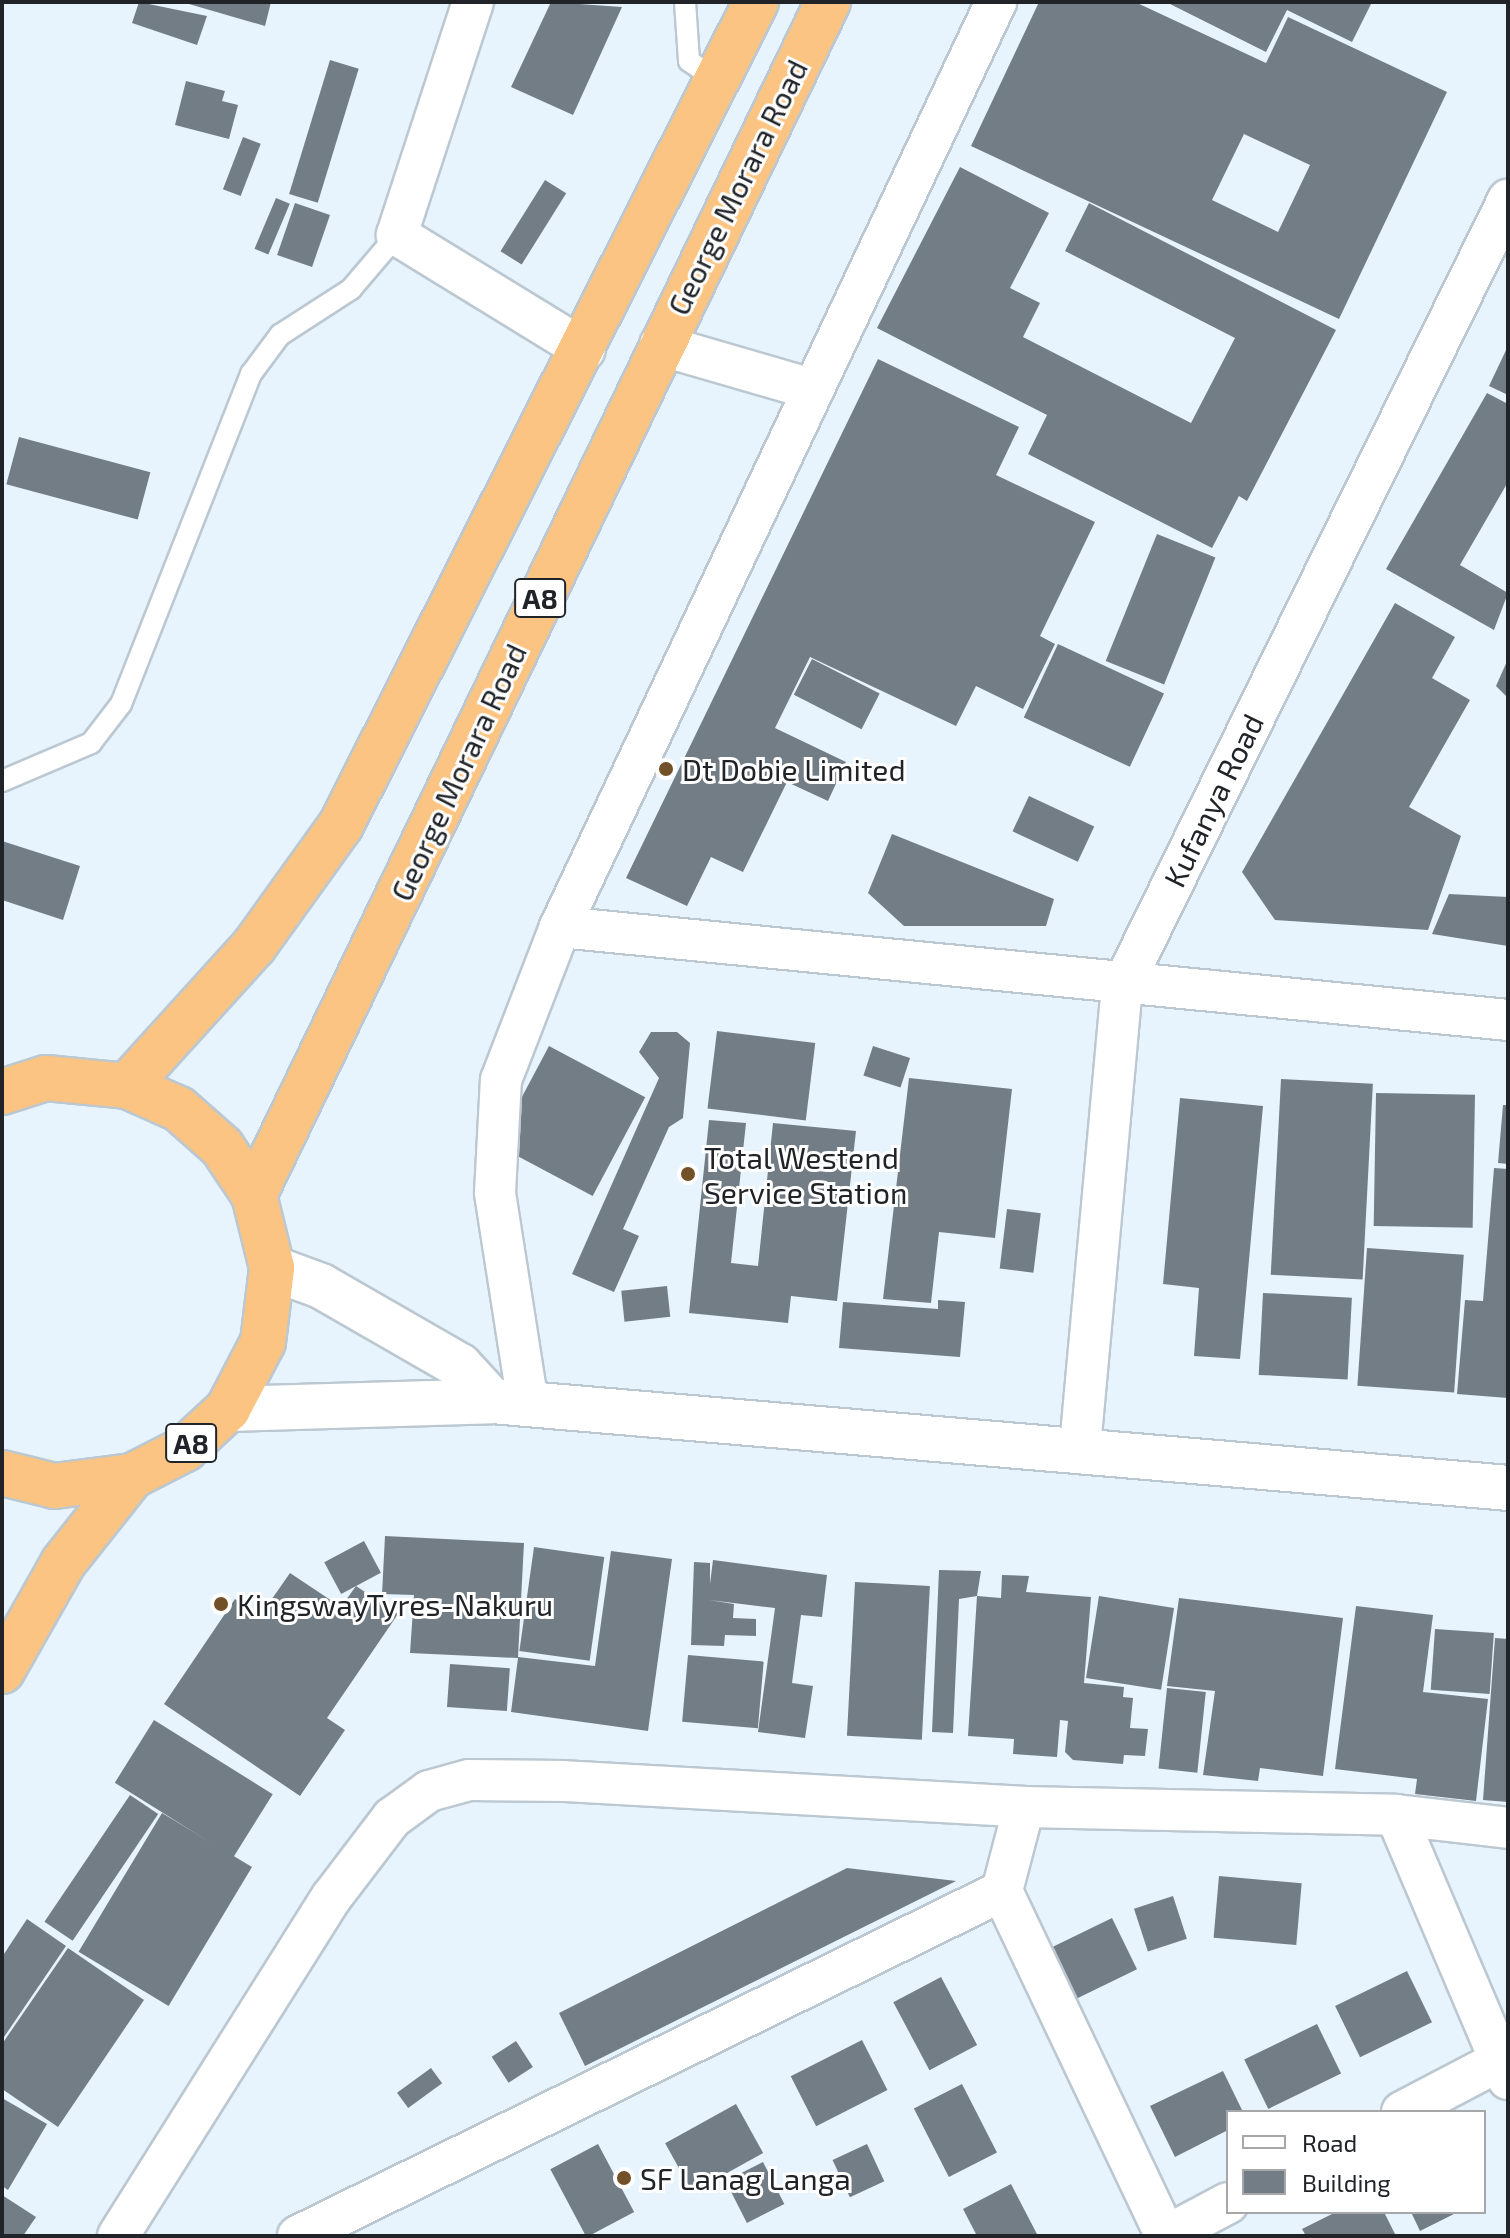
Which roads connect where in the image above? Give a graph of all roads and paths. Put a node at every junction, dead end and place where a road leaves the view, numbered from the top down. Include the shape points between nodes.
1 (473, 2) edge
2 (685, 2) edge
3 (756, 2) edge
4 (828, 2) edge
5 (996, 2) edge
6 (717, 80) junction
7 (1508, 200) edge
8 (397, 235) junction
9 (660, 345) junction
10 (585, 350) junction
11 (811, 389) junction
12 (2, 781) edge
13 (560, 927) junction
14 (1122, 987) junction
15 (1508, 1020) edge
16 (127, 1086) junction
17 (2, 1092) edge
18 (254, 1195) junction
19 (272, 1268) junction
20 (510, 1402) junction
21 (228, 1409) junction
22 (1080, 1447) junction
23 (2, 1473) edge
24 (132, 1476) junction
25 (1508, 1488) edge
26 (2, 1671) edge
27 (1024, 1807) junction
28 (1396, 1815) junction
29 (1508, 1828) edge
30 (1002, 1891) junction
31 (1504, 2070) edge
32 (1407, 2110) edge
33 (1226, 2204) edge
34 (118, 2236) edge
35 (298, 2236) edge
36 (1166, 2236) edge

1 - 8 street
2 - 6 lane via 689,61
3 - 6 highway, A8
4 - 9 highway, George Morara Road / A8
5 - 11 street
6 - 10 highway, A8
7 - 14 street, Kufanya Road
8 - 10 street
8 - 12 lane via 351,289 280,335 251,374 121,704 91,743
9 - 11 street
9 - 18 highway, George Morara Road / A8
10 - 16 highway, A8 via 341,825 254,946
11 - 13 street
13 - 14 street
13 - 20 street via 501,1080 495,1137
14 - 15 street
14 - 22 street, Kufanya Road
16 - 17 highway, A8 via 46,1078
16 - 18 highway, A8 via 179,1109 222,1147
18 - 19 highway, A8
19 - 20 street via 321,1286 460,1366
19 - 21 highway, A8 via 263,1342
20 - 21 street
20 - 22 street
21 - 24 highway, A8 via 185,1449
22 - 25 street
23 - 24 highway, A8 via 55,1486
24 - 26 highway, A8 via 63,1563
27 - 28 street
27 - 30 street
27 - 34 street via 563,1781 469,1780 429,1791 392,1818 331,1898
28 - 29 street
28 - 31 street
30 - 35 street
30 - 36 street
31 - 32 street
33 - 36 street

